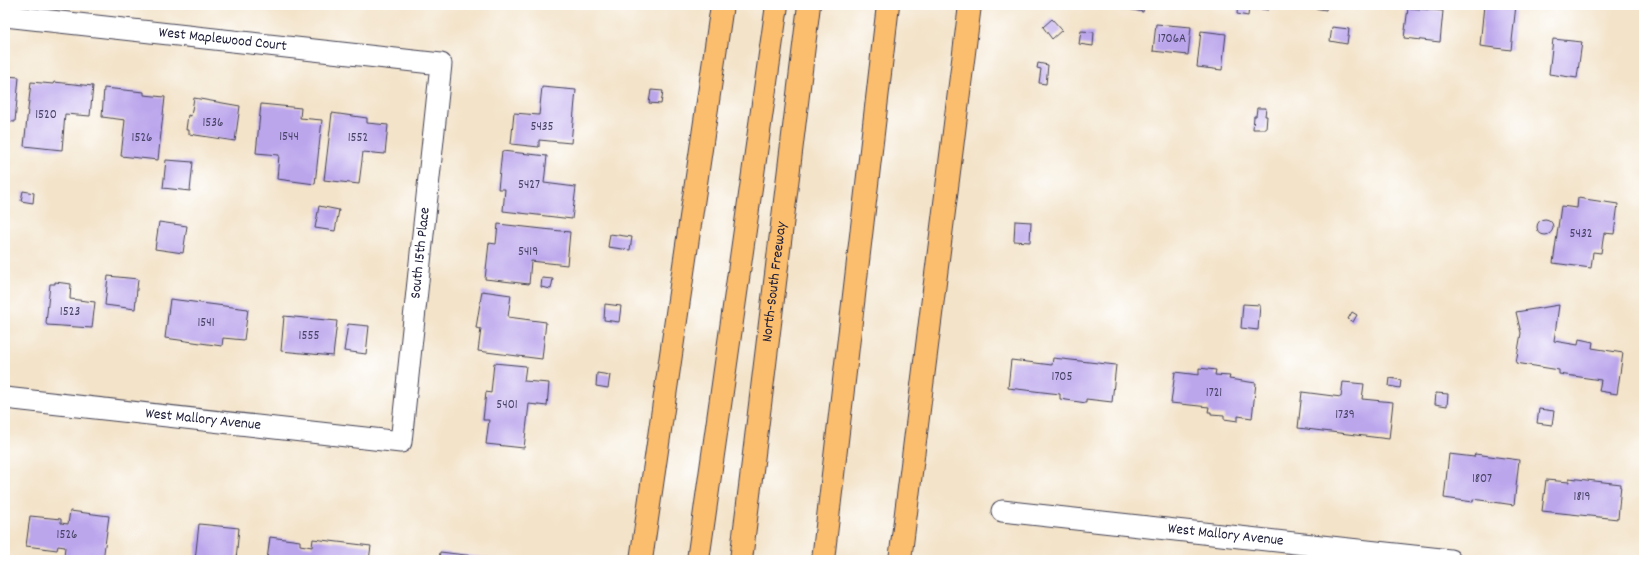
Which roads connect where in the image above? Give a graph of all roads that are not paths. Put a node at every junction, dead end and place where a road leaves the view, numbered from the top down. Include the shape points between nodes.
1 (722, 5) edge
2 (777, 5) edge
3 (809, 5) edge
4 (888, 5) edge
5 (970, 5) edge
6 (5, 16) edge
7 (441, 64) joint
8 (5, 398) edge
9 (400, 442) joint
10 (1002, 511) dead end
11 (641, 560) edge
12 (698, 560) edge
13 (741, 560) edge
14 (823, 560) edge
15 (900, 560) edge
16 (1450, 560) edge

1 - 11 highway
2 - 12 highway
3 - 13 highway, North-South Freeway
4 - 14 highway
5 - 15 highway
6 - 7 street, West Maplewood Court
7 - 9 street, South 15th Place
8 - 9 street, West Mallory Avenue
10 - 16 street, West Mallory Avenue

